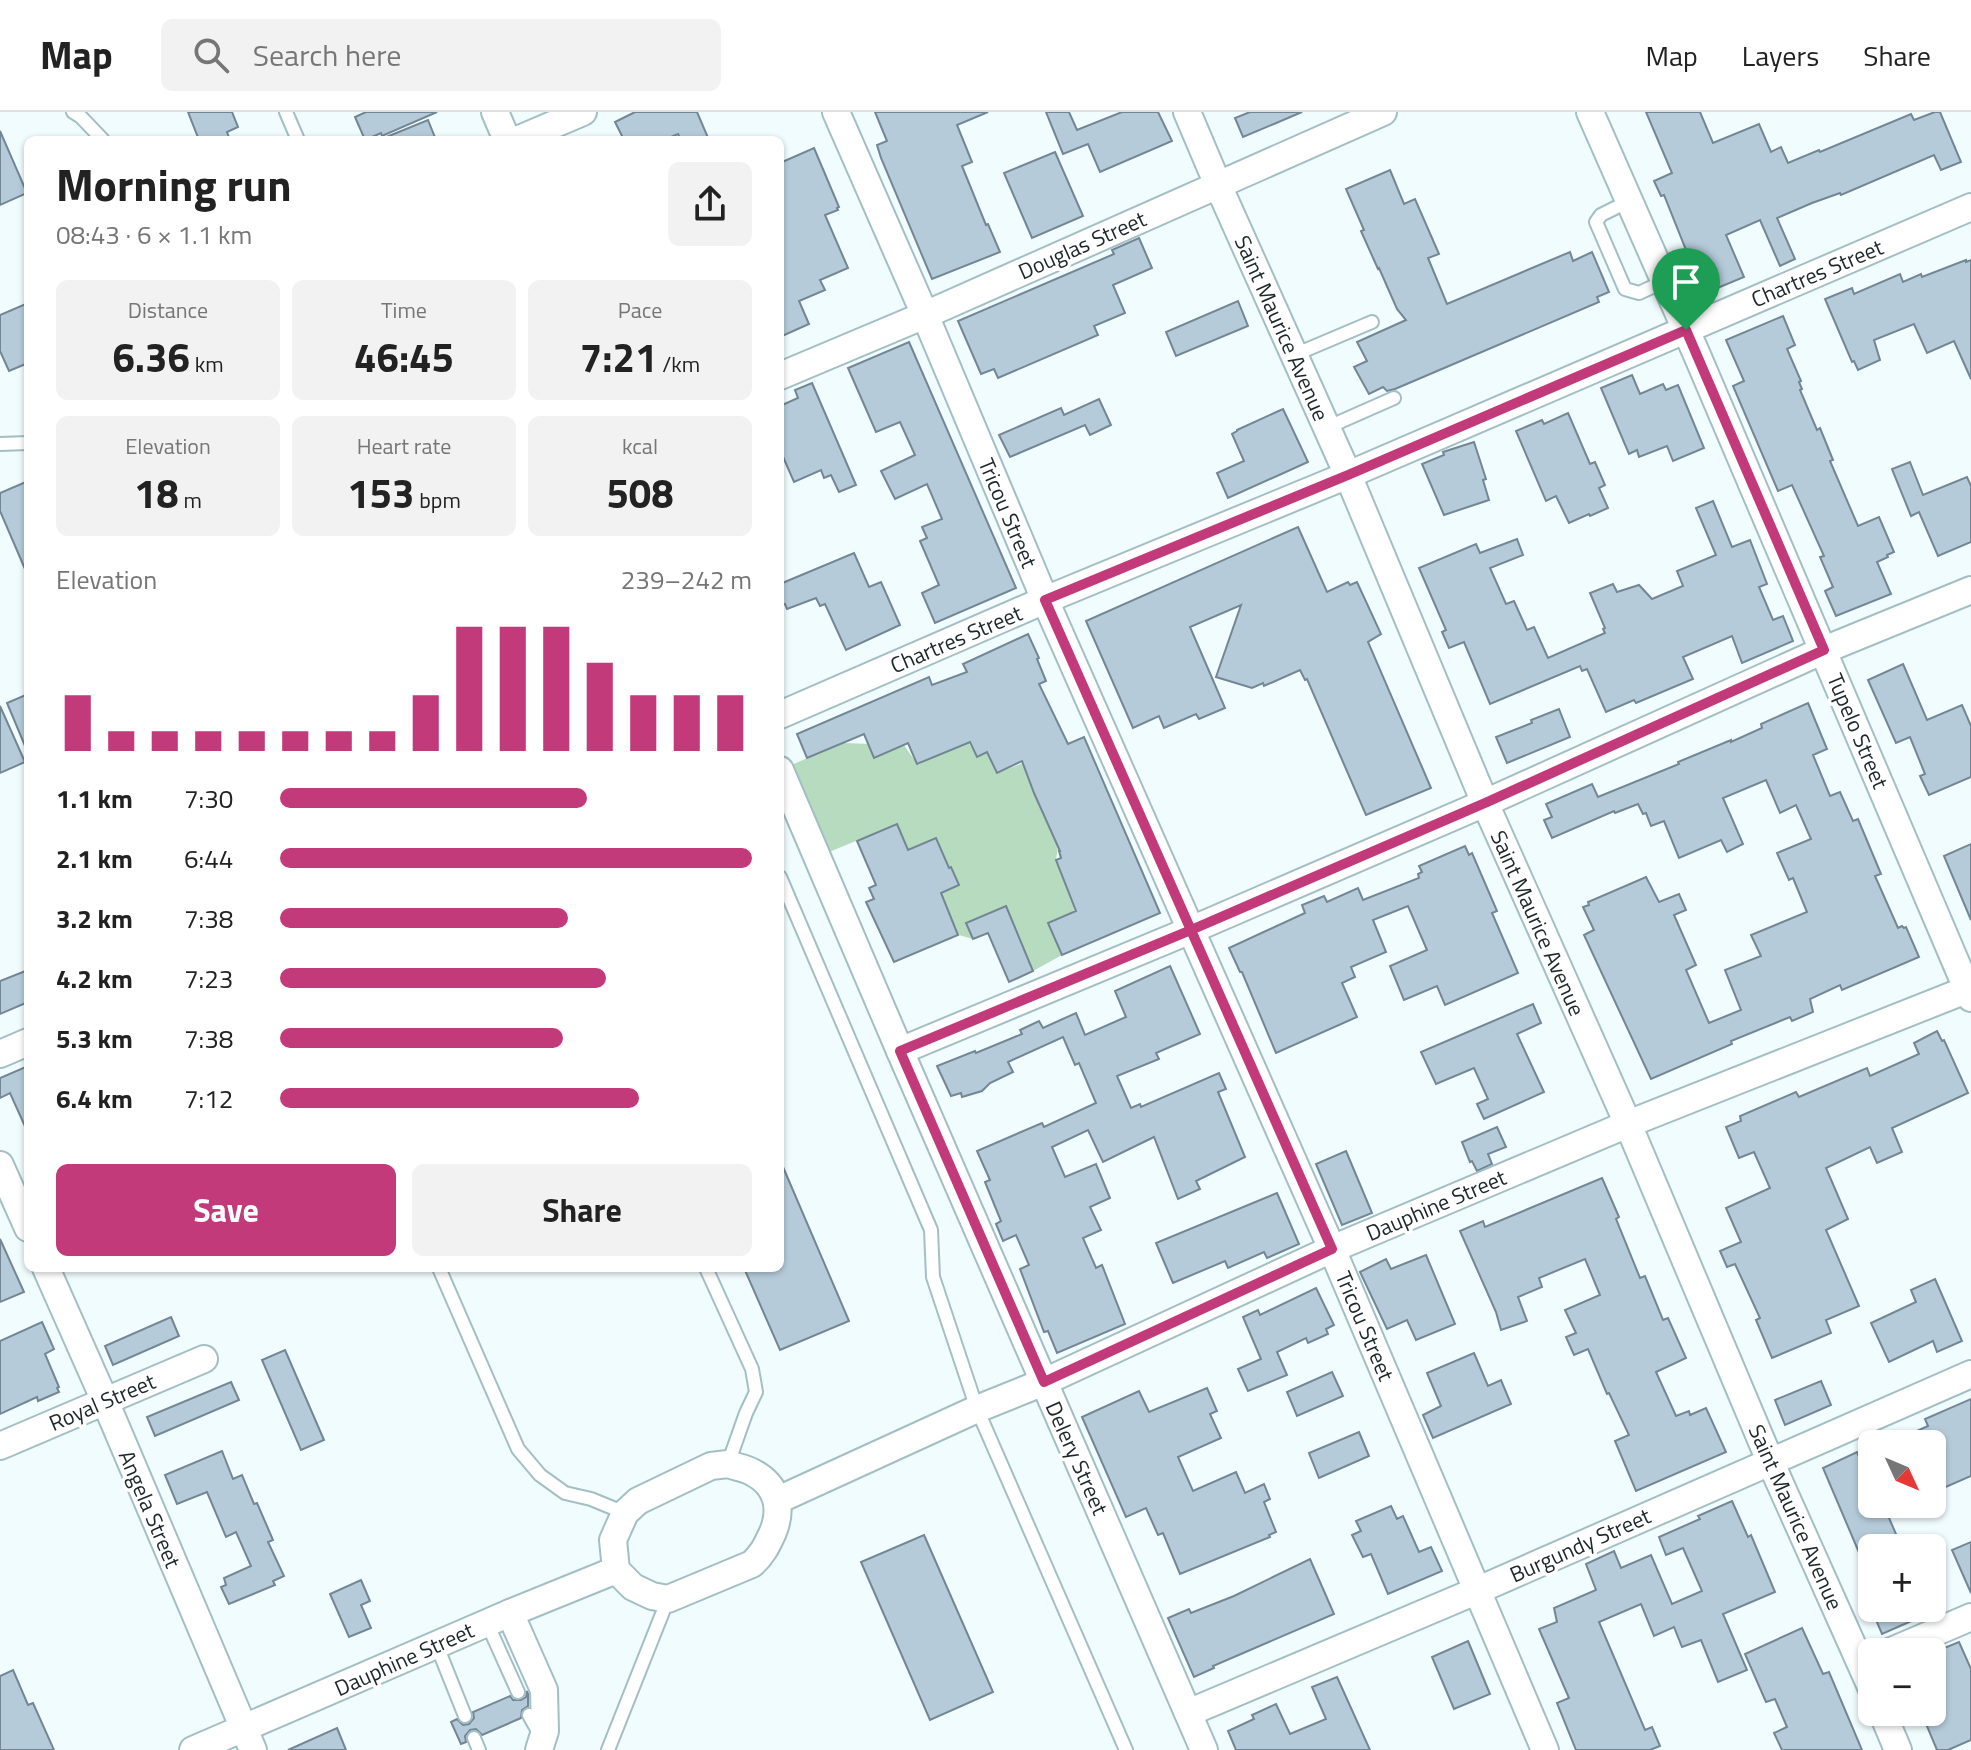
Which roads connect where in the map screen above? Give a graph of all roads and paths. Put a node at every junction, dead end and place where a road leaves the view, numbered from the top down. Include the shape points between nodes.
1 (73, 112) edge
2 (286, 112) edge
3 (495, 112) edge
4 (583, 112) edge
5 (836, 112) edge
6 (1187, 112) edge
7 (1383, 112) edge
8 (1590, 112) edge
9 (99, 136) edge
10 (296, 136) edge
11 (505, 136) edge
12 (526, 136) edge
13 (1218, 185) junction
14 (1629, 201) junction
15 (1971, 207) edge
16 (1665, 281) junction
17 (925, 315) junction
18 (1372, 322) dead end
19 (1686, 330) junction
20 (1294, 355) junction
21 (784, 374) edge
22 (1394, 398) dead end
23 (1326, 428) junction
24 (24, 443) edge
25 (0, 444) edge
26 (1348, 475) junction
27 (1971, 590) edge
28 (1045, 600) junction
29 (1824, 650) junction
30 (784, 713) edge
31 (784, 779) edge
32 (1485, 803) junction
33 (786, 907) edge
34 (1191, 930) junction
35 (1970, 992) edge
36 (24, 1044) edge
37 (900, 1051) junction
38 (0, 1054) edge
39 (1628, 1124) junction
40 (0, 1165) edge
41 (24, 1219) edge
42 (1332, 1249) junction
43 (48, 1272) edge
44 (441, 1272) edge
45 (708, 1272) edge
46 (204, 1359) dead end
47 (1971, 1374) edge
48 (1044, 1382) junction
49 (105, 1401) junction
50 (977, 1409) junction
51 (0, 1446) edge
52 (1770, 1461) junction
53 (728, 1464) junction
54 (778, 1500) junction
55 (625, 1513) junction
56 (616, 1570) junction
57 (1476, 1591) junction
58 (668, 1599) junction
59 (1971, 1617) edge
60 (499, 1618) junction
61 (1922, 1638) edge
62 (1858, 1643) edge
63 (437, 1646) junction
64 (518, 1692) dead end
65 (1188, 1713) junction
66 (529, 1715) dead end
67 (465, 1716) dead end
68 (1888, 1726) edge
69 (249, 1740) edge
70 (541, 1745) edge
71 (193, 1750) edge
72 (608, 1750) edge
73 (1126, 1750) edge
74 (1204, 1750) edge
75 (1545, 1750) edge
76 (1898, 1750) edge

1 - 9 lane
2 - 10 lane
3 - 11 street
4 - 12 street
5 - 17 street, Tricou Street
6 - 13 street, Saint Maurice Avenue
7 - 13 street, Douglas Street
8 - 14 street, Tupelo Street
13 - 17 street, Douglas Street
13 - 20 street, Saint Maurice Avenue
14 - 16 street, Tupelo Street
14 - 16 lane via 1596,222 1625,289 1639,293
15 - 19 street, Chartres Street
16 - 19 street, Tupelo Street
17 - 21 street, Douglas Street
17 - 28 street, Tricou Street
18 - 20 lane
19 - 26 street, Chartres Street
19 - 29 street, Tupelo Street
20 - 23 street, Saint Maurice Avenue
22 - 23 lane
23 - 26 street, Saint Maurice Avenue
24 - 25 lane
26 - 28 street, Chartres Street
26 - 32 street, Saint Maurice Avenue
27 - 29 street
28 - 30 street, Chartres Street
28 - 34 street, Tricou Street
29 - 32 street
29 - 35 street, Tupelo Street
31 - 37 street, Delery Street
32 - 34 street
32 - 39 street, Saint Maurice Avenue
33 - 50 lane via 931,1230 933,1277
34 - 37 street
34 - 42 street, Tricou Street
35 - 39 street, Dauphine Street
36 - 38 street
37 - 48 street, Delery Street
39 - 42 street, Dauphine Street
39 - 52 street, Saint Maurice Avenue
40 - 41 street
42 - 48 street, Dauphine Street
42 - 57 street, Tricou Street
43 - 49 street, Angela Street
44 - 55 lane via 518,1449 565,1493
45 - 53 lane via 752,1369 756,1392
46 - 49 street, Royal Street
47 - 52 street, Burgundy Street
48 - 50 street, Dauphine Street
48 - 65 street, Delery Street
49 - 51 street, Royal Street
49 - 69 street, Angela Street
50 - 54 street, Dauphine Street
50 - 73 lane
52 - 57 street, Burgundy Street
52 - 62 street, Saint Maurice Avenue
53 - 54 street via 753,1472
53 - 55 street via 711,1466 638,1501
54 - 58 street via 763,1554 752,1564
55 - 56 street via 613,1540
56 - 58 street via 633,1587
56 - 60 street, Dauphine Street
57 - 65 street, Burgundy Street
57 - 75 street, Tricou Street
58 - 72 lane
59 - 61 street
60 - 63 street, Dauphine Street
60 - 64 lane
60 - 70 street via 544,1690
63 - 67 lane
63 - 69 street, Dauphine Street
65 - 74 street, Delery Street
66 - 70 lane
68 - 76 street
69 - 71 street, Dauphine Street

